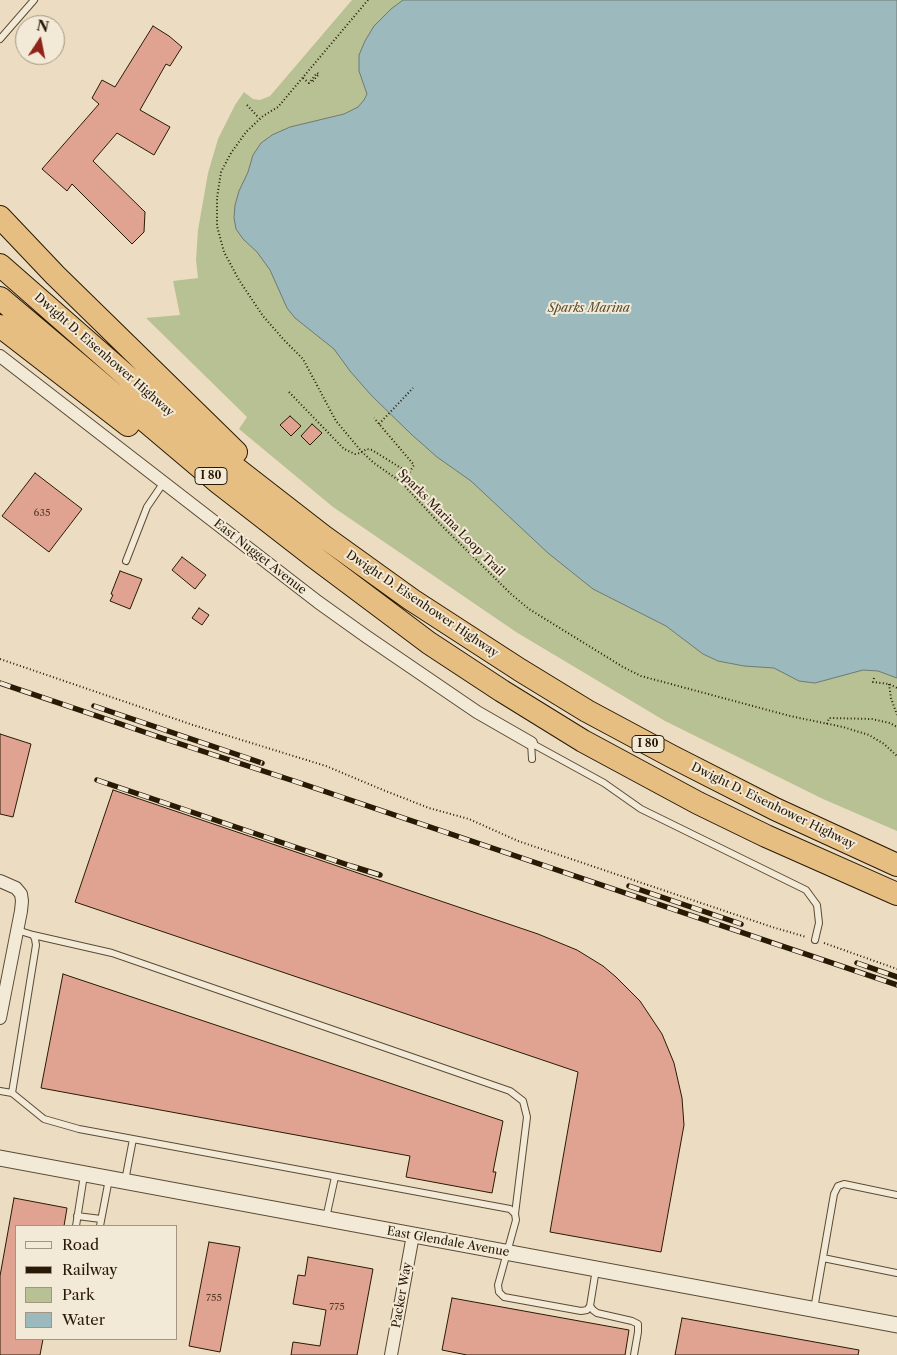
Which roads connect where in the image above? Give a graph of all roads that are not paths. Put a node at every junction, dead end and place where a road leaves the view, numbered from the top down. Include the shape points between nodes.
1 (34, 0) edge
2 (0, 39) edge
3 (0, 217) edge
4 (0, 264) edge
5 (0, 298) edge
6 (0, 326) edge
7 (0, 356) edge
8 (164, 482) junction
9 (126, 561) dead end
10 (412, 600) junction
11 (429, 643) junction
12 (531, 743) junction
13 (532, 759) dead end
14 (897, 865) edge
15 (0, 880) edge
16 (897, 894) edge
17 (17, 930) junction
18 (33, 936) junction
19 (815, 940) road end
20 (2, 1000) edge
21 (0, 1018) edge
22 (0, 1091) edge
23 (12, 1093) junction
24 (133, 1139) junction
25 (0, 1158) edge
26 (84, 1175) junction
27 (335, 1177) junction
28 (108, 1179) junction
29 (125, 1182) junction
30 (897, 1195) edge
31 (515, 1214) junction
32 (77, 1216) junction
33 (326, 1219) junction
34 (101, 1223) edge
35 (76, 1225) edge
36 (413, 1235) junction
37 (507, 1252) junction
38 (823, 1258) junction
39 (596, 1269) junction
40 (897, 1273) edge
41 (590, 1306) junction
42 (814, 1309) junction
43 (897, 1324) edge
44 (391, 1355) edge
45 (634, 1355) edge

1 - 2 lane
3 - 10 highway via 239,455 383,567
4 - 10 highway, Dwight D. Eisenhower Highway / I 80 via 202,442 322,536
5 - 11 highway, Dwight D. Eisenhower Highway / I 80 via 219,482
6 - 11 highway via 283,546 371,611
7 - 8 street, East Nugget Avenue
8 - 9 lane via 147,508
8 - 12 street, East Nugget Avenue via 367,637 477,712
10 - 14 highway, Dwight D. Eisenhower Highway / I 80 via 587,711 775,809
11 - 16 highway, Dwight D. Eisenhower Highway / I 80 via 583,741 766,836
12 - 13 lane
12 - 19 lane via 604,783 641,809 806,890 817,906 819,923
15 - 17 street via 19,891 22,901
17 - 18 lane
17 - 20 street
18 - 23 lane via 36,945
18 - 31 lane via 112,953 510,1092 523,1101 526,1117
20 - 21 street
22 - 23 lane
23 - 24 lane via 44,1119
24 - 27 lane
24 - 29 lane
25 - 26 street, East Glendale Avenue
26 - 28 street, East Glendale Avenue
26 - 32 lane
27 - 31 lane via 510,1209
27 - 33 lane
28 - 29 street, East Glendale Avenue
28 - 34 lane
29 - 33 street, East Glendale Avenue
30 - 38 lane via 844,1184 838,1186
31 - 37 lane
32 - 34 lane
32 - 35 lane
33 - 36 street, East Glendale Avenue
36 - 37 street, East Glendale Avenue
36 - 44 street, Packer Way
37 - 39 street, East Glendale Avenue
37 - 41 lane via 498,1285 504,1297 581,1311
38 - 40 lane
38 - 42 lane
39 - 41 lane
39 - 42 street, East Glendale Avenue
41 - 45 lane via 597,1313 638,1324
42 - 43 street, East Glendale Avenue

